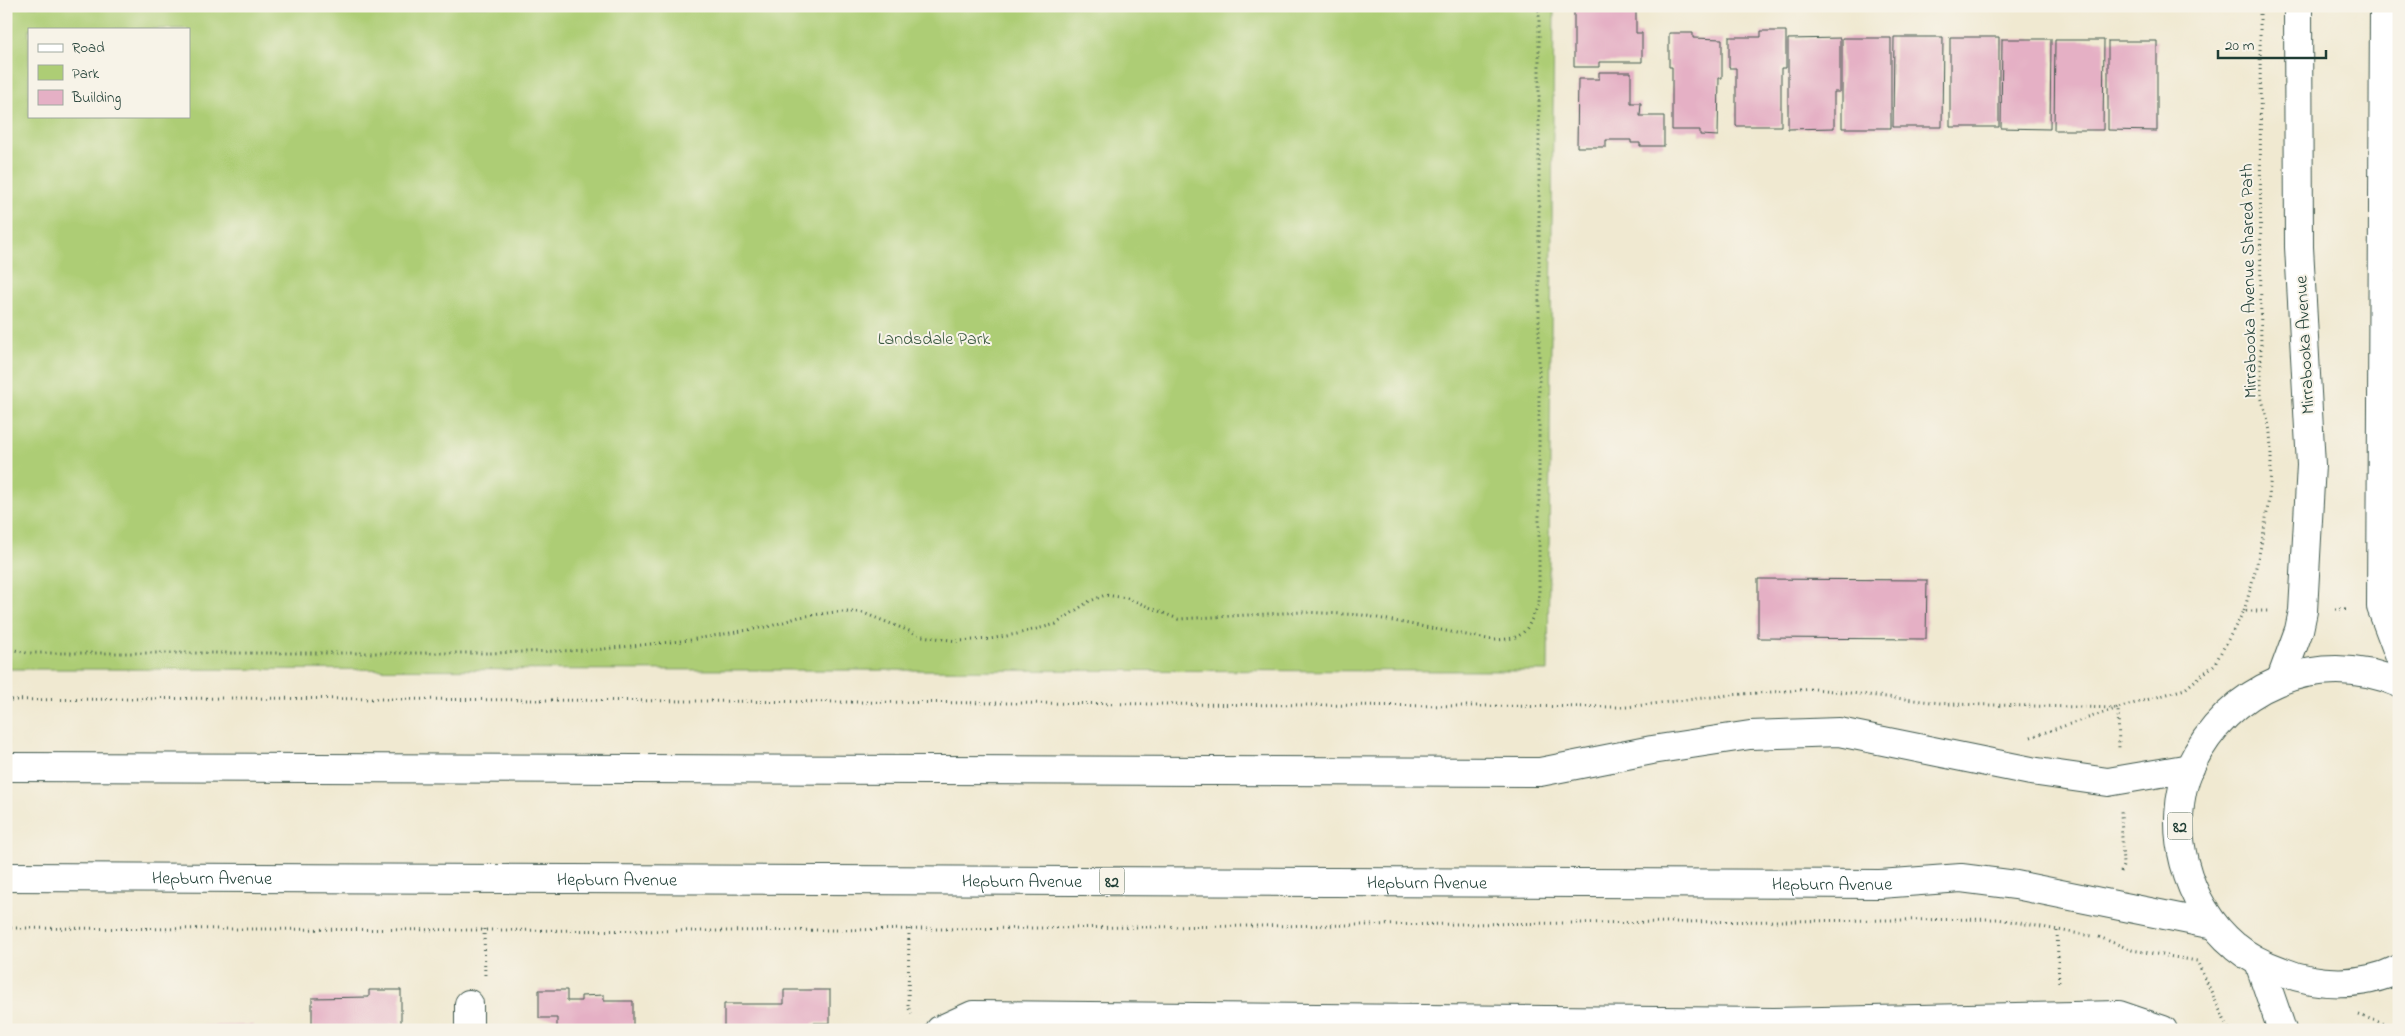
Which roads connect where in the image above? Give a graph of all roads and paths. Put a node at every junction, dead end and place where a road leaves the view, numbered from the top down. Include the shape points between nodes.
1 (1539, 6) edge
2 (2260, 6) edge
3 (2298, 6) edge
4 (2384, 6) edge
5 (2381, 607) junction
6 (2244, 611) junction
7 (2302, 611) junction
8 (6, 648) edge
9 (2399, 655) edge
10 (2281, 679) junction
11 (2399, 683) edge
12 (6, 700) edge
13 (2118, 708) junction
14 (6, 767) edge
15 (2190, 768) junction
16 (2120, 780) junction
17 (6, 878) edge
18 (2111, 904) junction
19 (2214, 925) junction
20 (6, 928) edge
21 (909, 929) junction
22 (484, 930) junction
23 (2057, 931) junction
24 (2100, 937) junction
25 (2258, 963) junction
26 (2399, 969) edge
27 (2358, 1015) dead end
28 (469, 1017) edge
29 (2060, 1017) junction
30 (1342, 1025) edge
31 (928, 1026) edge
32 (1774, 1026) edge
33 (2399, 1029) edge
34 (2163, 1030) edge
35 (2229, 1030) edge
36 (2282, 1030) edge

1 - 8 path via 1539,604 1526,630 1513,640 1493,640 1362,615 1301,612 1178,619 1127,598 1105,595 1088,602 1056,624 1017,634 965,640 922,636 860,612 835,612 690,640 593,650 27,653
2 - 6 path, Mirrabooka Avenue Shared Path via 2261,396 2270,432 2270,498 2260,560
3 - 7 main road, Mirrabooka Avenue via 2299,247 2311,466
4 - 5 main road
5 - 7 path
5 - 9 main road
6 - 7 path
6 - 13 path, Mirrabooka Avenue Shared Path via 2214,665 2185,690
7 - 10 main road, Mirrabooka Avenue
10 - 11 main road, 82 via 2314,671 2348,670 2382,676
10 - 15 main road, 82 via 2242,700 2212,730
12 - 13 path, Mirrabooka Avenue Shared Path via 231,698 1626,707 1729,695 1815,690 1949,704
13 - 16 path
14 - 16 main road via 1540,772 1750,735 1839,732 2031,771 2108,782
15 - 16 main road
15 - 19 main road, 82 via 2180,809 2180,850 2192,890
16 - 18 path via 2123,866
17 - 18 main road, Hepburn Avenue / 82 via 1880,884 1961,878
18 - 19 main road, Hepburn Avenue / 82
18 - 24 path
19 - 25 main road, 82 via 2234,946
20 - 22 path
21 - 22 path
21 - 23 path via 1998,919
21 - 31 path via 908,1006
22 - 28 path via 486,977
23 - 24 path
23 - 29 path
24 - 35 path via 2132,950 2197,961
25 - 26 main road, 82 via 2300,979 2344,983
25 - 36 main road
27 - 33 path
29 - 32 main road
29 - 34 main road via 2119,1015
30 - 31 main road via 973,1015
30 - 32 main road

